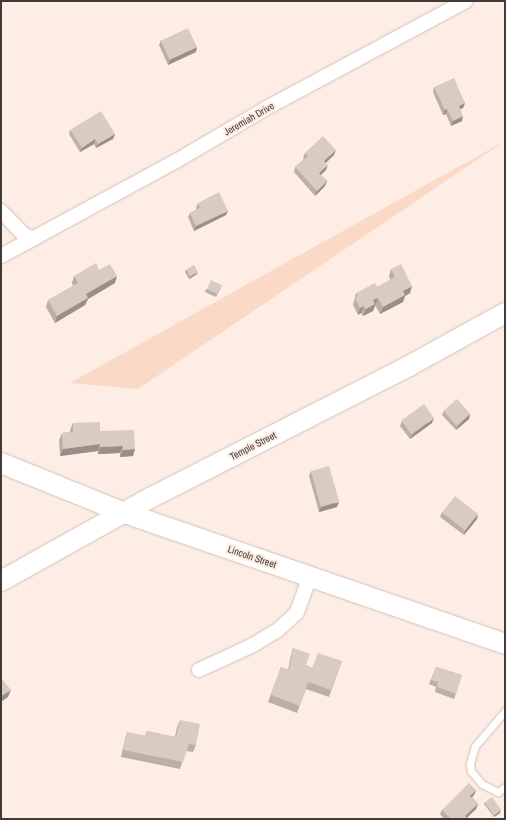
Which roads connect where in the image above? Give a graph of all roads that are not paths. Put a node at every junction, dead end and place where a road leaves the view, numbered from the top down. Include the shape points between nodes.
1 (466, 1) edge
2 (1, 211) edge
3 (33, 239) junction
4 (1, 256) edge
5 (505, 313) edge
6 (1, 463) edge
7 (125, 513) junction
8 (310, 577) junction
9 (1, 581) edge
10 (505, 644) edge
11 (199, 670) dead end
12 (505, 711) edge
13 (505, 787) edge

1 - 3 street, Jeremiah Drive via 270,106 178,160
2 - 3 street via 23,234
3 - 4 street, Jeremiah Drive
5 - 7 main road, Temple Street via 409,366
6 - 7 main road, Lincoln Street
7 - 8 main road, Lincoln Street
7 - 9 main road, Temple Street
8 - 10 main road, Lincoln Street
8 - 11 street via 297,612 278,630 253,645
12 - 13 lane via 475,746 470,764 471,771 482,784 498,792

